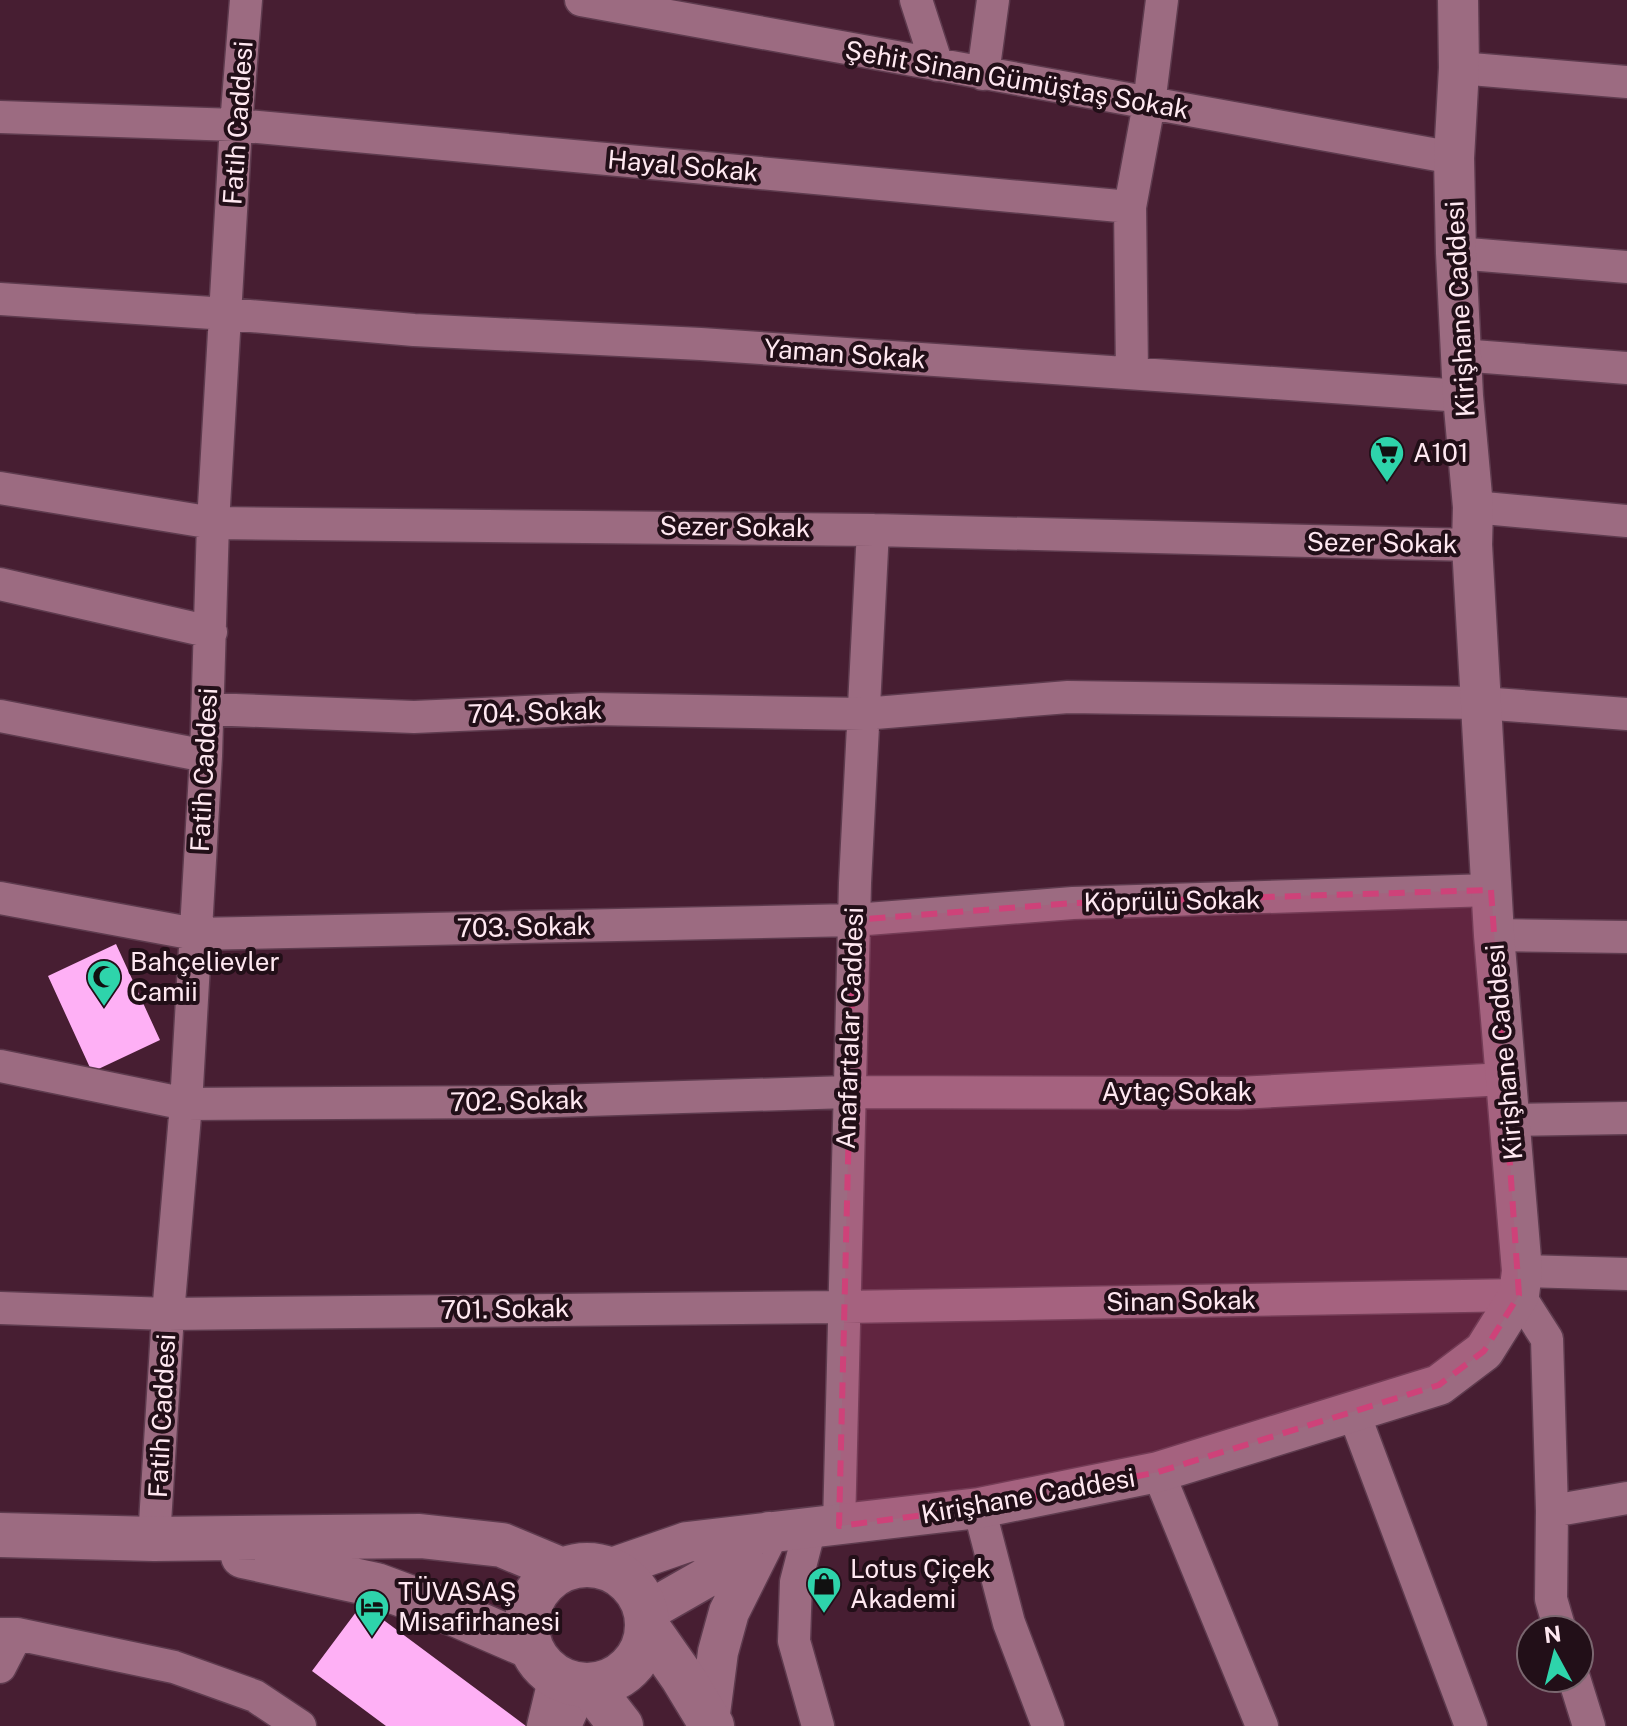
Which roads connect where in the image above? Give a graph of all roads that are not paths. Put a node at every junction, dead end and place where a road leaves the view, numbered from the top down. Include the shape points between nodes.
1 (246, 0) edge
2 (581, 0) edge
3 (916, 0) edge
4 (993, 0) edge
5 (1162, 0) edge
6 (1458, 0) edge
7 (937, 65) junction
8 (1459, 68) junction
9 (983, 74) junction
10 (1627, 82) edge
11 (1149, 104) junction
12 (0, 117) edge
13 (236, 125) junction
14 (1454, 158) junction
15 (1130, 207) junction
16 (1456, 253) junction
17 (1627, 267) edge
18 (0, 299) edge
19 (227, 314) junction
20 (1460, 355) junction
21 (1627, 368) edge
22 (1132, 373) junction
23 (1463, 396) junction
24 (0, 488) edge
25 (1627, 521) edge
26 (213, 523) junction
27 (1472, 526) junction
28 (873, 530) junction
29 (0, 584) edge
30 (211, 632) junction
31 (1481, 703) junction
32 (208, 709) junction
33 (863, 714) junction
34 (1627, 714) edge
35 (0, 716) edge
36 (206, 756) junction
37 (1491, 890) junction
38 (0, 898) edge
39 (854, 920) junction
40 (195, 934) junction
41 (1494, 935) junction
42 (1627, 937) edge
43 (0, 1066) edge
44 (1506, 1079) junction
45 (848, 1092) junction
46 (186, 1104) junction
47 (1627, 1118) edge
48 (1510, 1120) junction
49 (1627, 1274) edge
50 (1520, 1283) junction
51 (843, 1307) junction
52 (0, 1308) edge
53 (168, 1314) junction
54 (1353, 1411) junction
55 (1158, 1472) junction
56 (1627, 1498) edge
57 (979, 1508) junction
58 (1552, 1511) junction
59 (825, 1527) junction
60 (769, 1532) junction
61 (0, 1535) edge
62 (154, 1539) junction
63 (609, 1569) junction
64 (562, 1570) junction
65 (1555, 1614) edge
66 (647, 1620) junction
67 (8, 1634) edge
68 (0, 1667) edge
69 (565, 1674) junction
70 (1579, 1694) edge
71 (710, 1723) edge
72 (300, 1726) edge
73 (543, 1726) edge
74 (565, 1726) edge
75 (621, 1726) edge
76 (818, 1726) edge
77 (1048, 1726) edge
78 (1262, 1726) edge
79 (1471, 1726) edge
80 (1589, 1726) edge

1 - 13 street, Fatih Caddesi
2 - 7 street, Şehit Sinan Gümüştaş Sokak
3 - 7 street
4 - 9 street
5 - 11 street
6 - 8 street, Kirişhane Caddesi
7 - 9 street, Şehit Sinan Gümüştaş Sokak
8 - 10 street
8 - 14 street, Kirişhane Caddesi
9 - 11 street, Şehit Sinan Gümüştaş Sokak
11 - 14 street, Şehit Sinan Gümüştaş Sokak
11 - 15 street
12 - 13 street, Hayal Sokak
13 - 15 street, Hayal Sokak
13 - 19 street, Fatih Caddesi
14 - 16 street, Kirişhane Caddesi
15 - 22 street
16 - 17 street
16 - 20 street, Kirişhane Caddesi
18 - 19 street, Yaman Sokak
19 - 22 street, Yaman Sokak
19 - 26 street, Fatih Caddesi
20 - 21 street
20 - 23 street, Kirişhane Caddesi
22 - 23 street, Yaman Sokak
23 - 27 street, Kirişhane Caddesi
24 - 26 street, Sezer Sokak
25 - 27 street, Sezer Sokak
26 - 28 street, Sezer Sokak
26 - 30 street, Fatih Caddesi
27 - 28 street, Sezer Sokak
27 - 31 street, Kirişhane Caddesi
28 - 33 street, Anafartalar Caddesi
29 - 30 street
30 - 32 street, Fatih Caddesi
31 - 33 street, 704. Sokak via 1068,697
31 - 34 street, 704. Sokak
31 - 37 street, Kirişhane Caddesi
32 - 33 street, 704. Sokak via 414,717 593,709
32 - 36 street, Fatih Caddesi
33 - 39 street, Anafartalar Caddesi
35 - 36 street
36 - 40 street, Fatih Caddesi
37 - 39 street, Köprülü Sokak via 1073,903
37 - 41 street, Kirişhane Caddesi
38 - 40 street, 703. Sokak
39 - 40 street, 703. Sokak
39 - 45 street, Anafartalar Caddesi
40 - 46 street, Fatih Caddesi
41 - 42 street
41 - 44 street, Kirişhane Caddesi
43 - 46 street, 702. Sokak
44 - 45 street, Aytaç Sokak via 1238,1093
44 - 48 street, Kirişhane Caddesi
45 - 46 street, 702. Sokak via 522,1102
45 - 51 street, Anafartalar Caddesi
46 - 53 street, Fatih Caddesi
47 - 48 street
48 - 50 street, Kirişhane Caddesi
49 - 50 street, Sinan Sokak
50 - 51 street, Sinan Sokak
50 - 54 street, Kirişhane Caddesi via 1484,1351 1439,1385
50 - 58 street via 1547,1339
51 - 53 street, 701. Sokak
51 - 59 street, Anafartalar Caddesi
52 - 53 street, 701. Sokak
53 - 62 street, Fatih Caddesi
54 - 55 street, Kirişhane Caddesi
54 - 79 street
55 - 57 street, Kirişhane Caddesi
55 - 78 street
56 - 58 street
57 - 59 street, Kirişhane Caddesi
57 - 77 street via 1009,1623
58 - 65 street
59 - 60 street, Kirişhane Caddesi
59 - 76 street, Anafartalar Caddesi via 796,1582 794,1641
60 - 63 street, Kirişhane Caddesi via 687,1542
60 - 66 street
60 - 71 street via 729,1612 718,1652
61 - 62 main road
62 - 64 main road via 420,1536 502,1545
62 - 69 main road via 376,1585 457,1615
63 - 64 main road via 594,1565
63 - 66 main road via 633,1586
64 - 69 main road via 535,1594 527,1629
66 - 69 main road via 645,1645 624,1674 608,1682
66 - 71 main road
67 - 68 street
67 - 72 street via 174,1667 255,1696
69 - 73 street
69 - 74 street
69 - 75 main road
70 - 80 street

